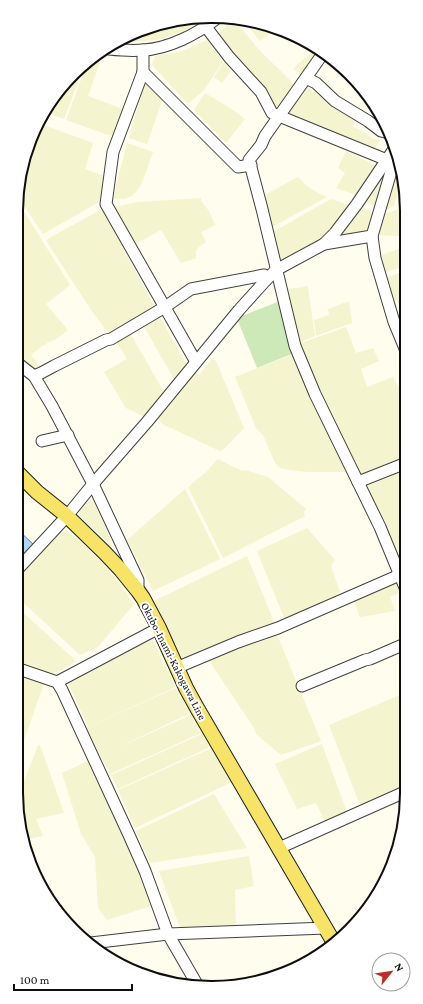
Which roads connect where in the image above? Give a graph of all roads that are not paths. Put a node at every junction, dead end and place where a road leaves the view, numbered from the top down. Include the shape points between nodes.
1 (211, 23) edge
2 (206, 27) junction
3 (115, 49) edge
4 (143, 50) junction
5 (320, 58) edge
6 (143, 72) junction
7 (306, 78) junction
8 (279, 116) junction
9 (383, 131) edge
10 (391, 154) edge
11 (387, 160) junction
12 (251, 165) junction
13 (372, 236) junction
14 (324, 244) junction
15 (276, 270) junction
16 (266, 280) junction
17 (165, 307) junction
18 (400, 336) edge
19 (196, 362) junction
20 (23, 367) edge
21 (34, 376) junction
22 (68, 435) junction
23 (42, 441) dead end
24 (400, 465) edge
25 (23, 478) edge
26 (358, 482) junction
27 (94, 484) junction
28 (67, 516) junction
29 (23, 564) edge
30 (400, 566) edge
31 (400, 574) edge
32 (138, 591) junction
33 (159, 628) junction
34 (400, 646) edge
35 (176, 668) junction
36 (23, 670) edge
37 (57, 682) junction
38 (302, 686) dead end
39 (400, 794) edge
40 (278, 848) junction
41 (326, 928) junction
42 (168, 934) junction
43 (331, 938) edge
44 (97, 942) edge
45 (195, 980) edge

1 - 2 street
2 - 4 street via 181,40
2 - 8 street via 261,92 272,113
3 - 4 street
4 - 6 street
5 - 7 street
6 - 12 street via 238,167
6 - 17 street via 113,152 106,204
7 - 8 street
7 - 9 street via 316,83 335,101
8 - 11 street
8 - 12 street via 249,160
10 - 11 street
11 - 13 street via 393,164
11 - 14 street
12 - 15 street
13 - 14 street
13 - 18 street via 376,258
14 - 15 street
15 - 16 street
15 - 26 street via 295,346 315,394
16 - 17 street via 264,275 191,289
16 - 19 street
17 - 19 street
17 - 21 street via 111,339
19 - 27 street
20 - 21 street
21 - 22 street
22 - 23 street
22 - 27 street
24 - 26 street
25 - 28 main road, Okubo-Inami-Kakogawa Line
26 - 30 street
27 - 28 street
27 - 32 street via 138,580
28 - 29 street
28 - 32 main road, Okubo-Inami-Kakogawa Line via 116,564
31 - 35 street via 278,628
32 - 33 main road, Okubo-Inami-Kakogawa Line
33 - 35 main road, Okubo-Inami-Kakogawa Line
33 - 37 street
34 - 38 street
35 - 40 main road, Okubo-Inami-Kakogawa Line
36 - 37 street
37 - 42 street via 145,871
39 - 40 street
40 - 41 main road, Okubo-Inami-Kakogawa Line
41 - 42 street
41 - 43 main road, Okubo-Inami-Kakogawa Line
42 - 44 street
42 - 45 street

